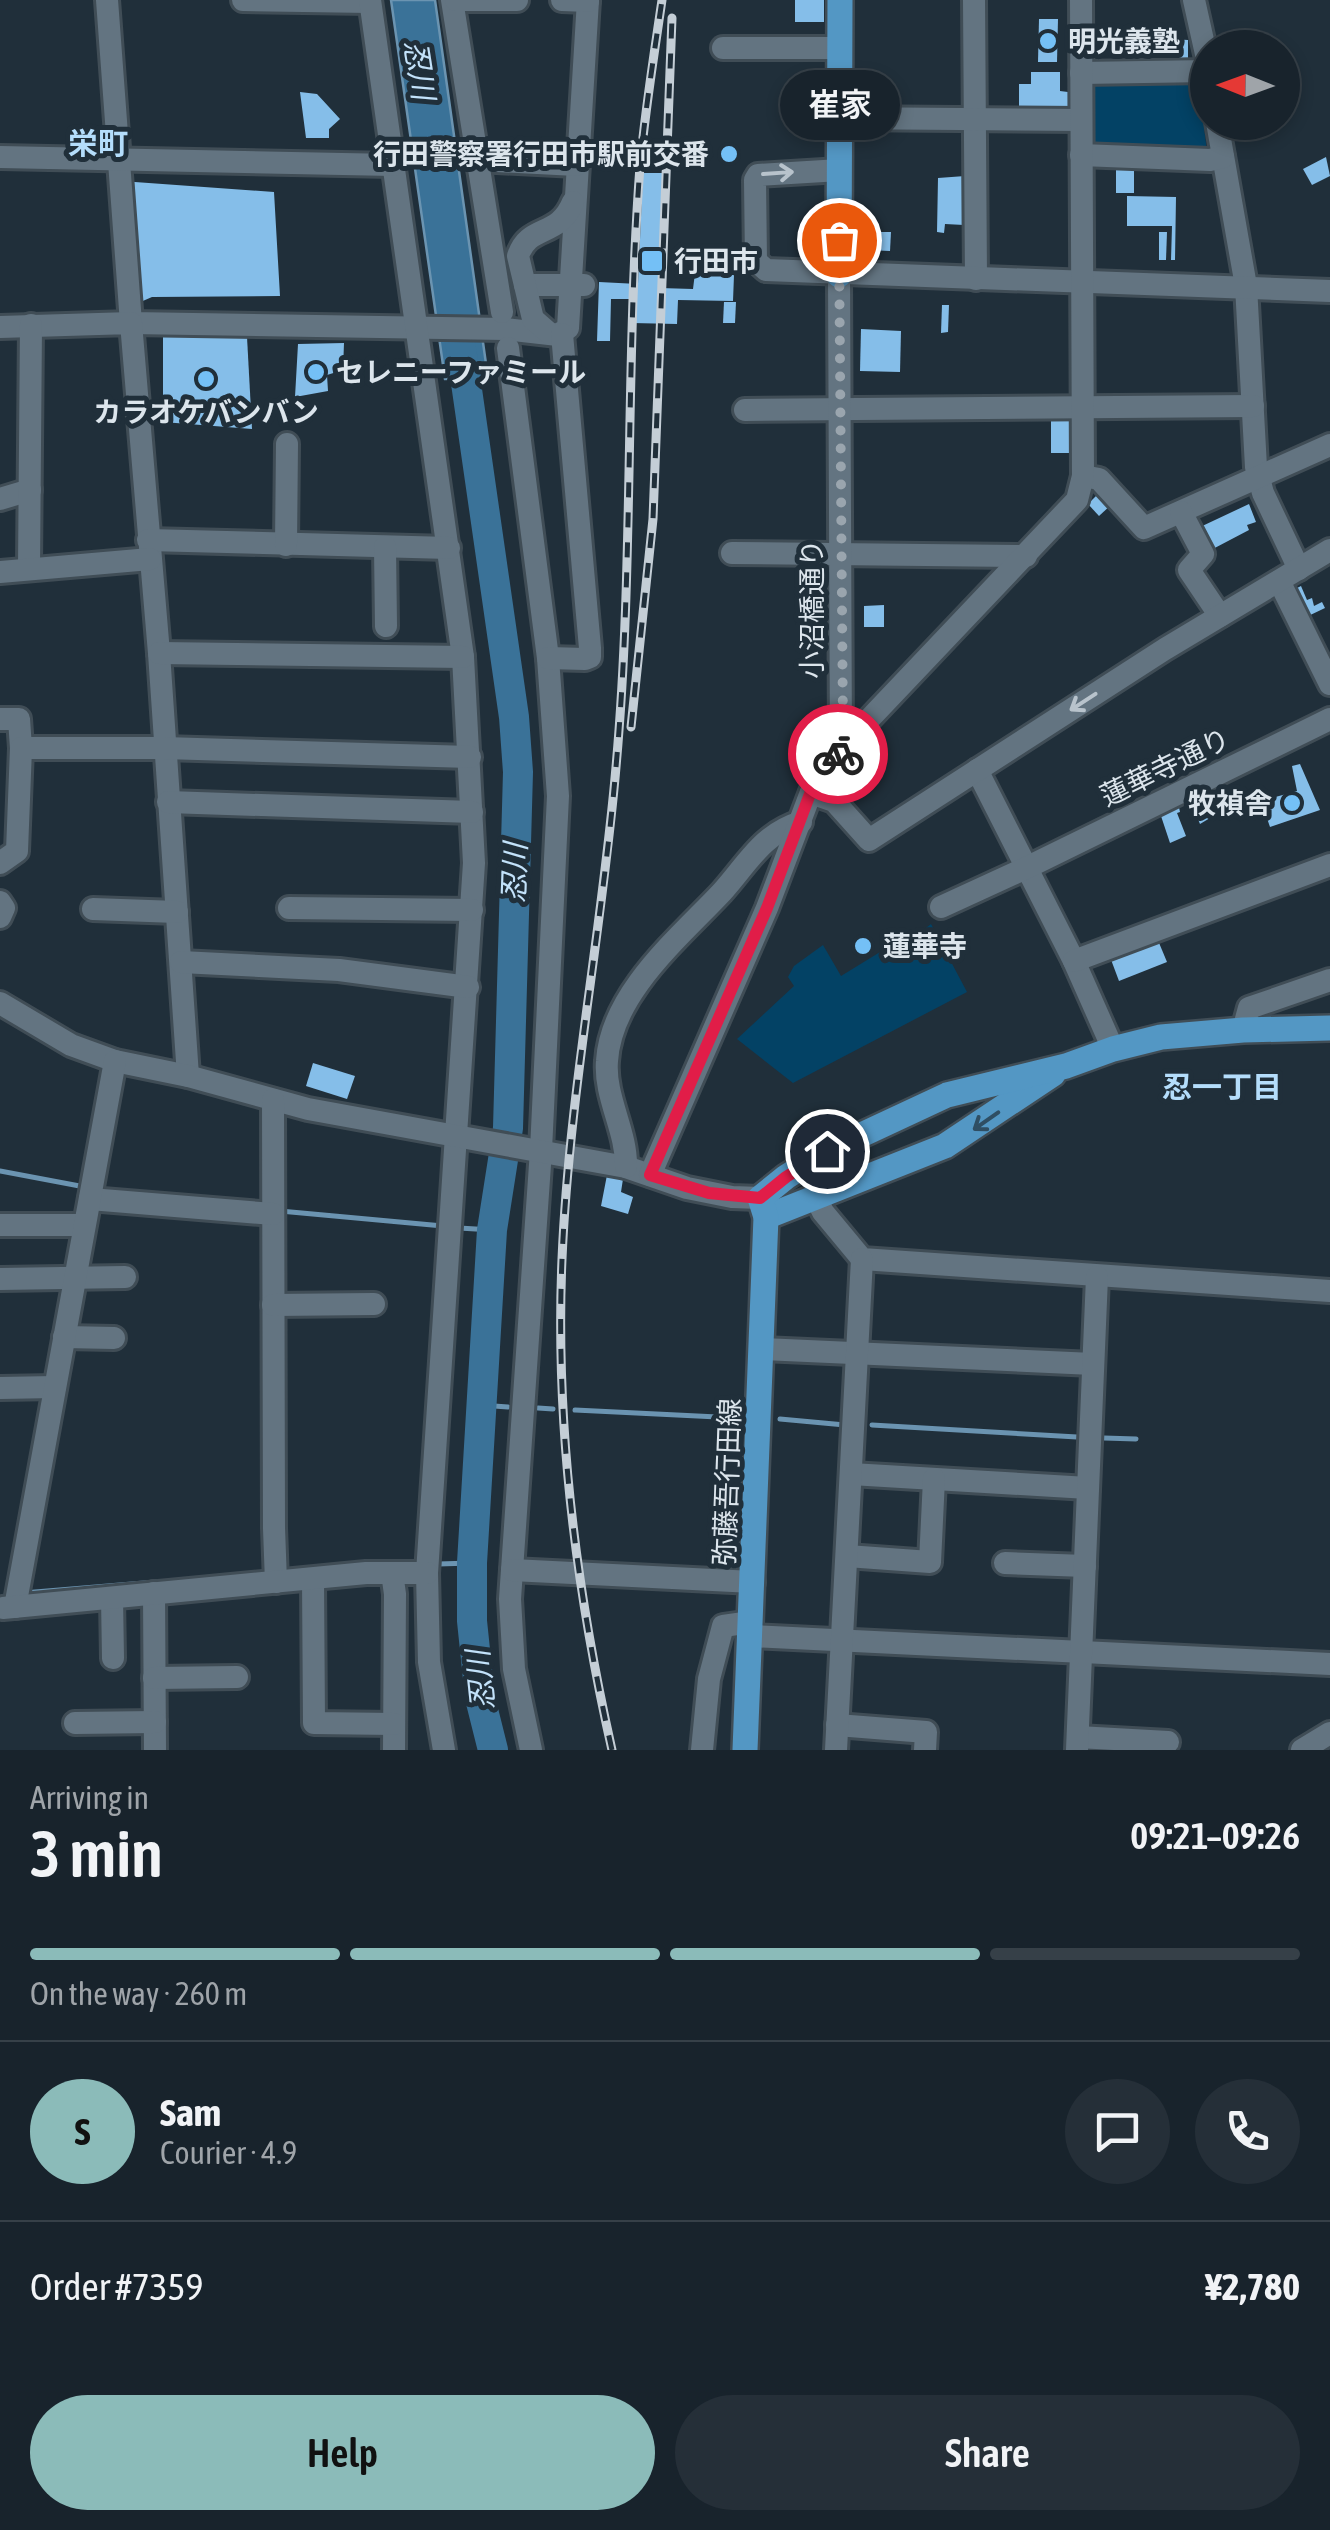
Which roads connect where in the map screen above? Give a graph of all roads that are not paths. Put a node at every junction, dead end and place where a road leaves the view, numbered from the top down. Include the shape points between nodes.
1 (107, 0) edge
2 (243, 0) edge
3 (454, 0) edge
4 (516, 0) edge
5 (562, 0) edge
6 (588, 0) edge
7 (840, 0) edge
8 (974, 0) edge
9 (1081, 0) edge
10 (1194, 0) edge
11 (370, 1) edge
12 (1201, 30) edge
13 (724, 48) dead end
14 (839, 48) junction
15 (1190, 71) edge
16 (1081, 73) junction
17 (839, 118) junction
18 (976, 120) junction
19 (1081, 120) junction
20 (1221, 140) edge
21 (1082, 155) junction
22 (0, 157) edge
23 (1223, 157) junction
24 (120, 160) junction
25 (478, 160) junction
26 (393, 164) junction
27 (576, 166) junction
28 (840, 170) junction
29 (574, 202) junction
30 (574, 231) junction
31 (570, 258) junction
32 (839, 275) junction
33 (976, 279) junction
34 (1082, 280) junction
35 (578, 285) junction
36 (525, 286) junction
37 (1246, 286) junction
38 (1330, 291) edge
39 (130, 323) junction
40 (31, 325) junction
41 (0, 327) edge
42 (418, 328) junction
43 (503, 330) junction
44 (559, 333) junction
45 (1253, 406) junction
46 (1083, 407) junction
47 (745, 410) dead end
48 (841, 410) junction
49 (287, 444) dead end
50 (1330, 445) edge
51 (1083, 476) junction
52 (1259, 479) junction
53 (30, 490) junction
54 (0, 499) edge
55 (1182, 512) junction
56 (286, 545) junction
57 (385, 547) junction
58 (448, 548) junction
59 (149, 549) junction
60 (1330, 550) edge
61 (732, 553) dead end
62 (842, 554) junction
63 (1026, 556) junction
64 (29, 568) junction
65 (0, 572) edge
66 (1289, 575) junction
67 (1220, 616) junction
68 (386, 626) dead end
69 (159, 653) junction
70 (462, 657) junction
71 (548, 658) junction
72 (1330, 684) edge
73 (0, 719) edge
74 (1330, 719) edge
75 (842, 738) junction
76 (21, 748) junction
77 (164, 748) junction
78 (470, 757) junction
79 (977, 770) junction
80 (811, 793) junction
81 (168, 802) junction
82 (472, 812) junction
83 (801, 822) junction
84 (1, 861) edge
85 (1330, 865) edge
86 (1026, 868) junction
87 (0, 902) edge
88 (940, 906) dead end
89 (289, 908) dead end
90 (94, 909) dead end
91 (472, 910) junction
92 (177, 912) junction
93 (0, 917) edge
94 (1074, 961) junction
95 (181, 962) junction
96 (1330, 980) edge
97 (468, 987) junction
98 (0, 1003) edge
99 (1330, 1028) edge
100 (1243, 1030) junction
101 (1113, 1049) junction
102 (115, 1060) junction
103 (1066, 1066) junction
104 (188, 1076) junction
105 (272, 1100) junction
106 (459, 1136) junction
107 (538, 1150) junction
108 (626, 1166) junction
109 (650, 1175) junction
110 (816, 1198) junction
111 (90, 1199) junction
112 (763, 1208) junction
113 (272, 1214) junction
114 (0, 1225) edge
115 (84, 1226) junction
116 (862, 1259) junction
117 (125, 1276) dead end
118 (1097, 1277) junction
119 (74, 1278) junction
120 (0, 1279) edge
121 (1330, 1291) edge
122 (374, 1304) dead end
123 (273, 1305) junction
124 (64, 1338) junction
125 (114, 1338) dead end
126 (763, 1348) junction
127 (857, 1353) junction
128 (1093, 1364) junction
129 (55, 1387) junction
130 (0, 1388) edge
131 (852, 1474) junction
132 (934, 1479) junction
133 (1088, 1488) junction
134 (848, 1556) junction
135 (1005, 1562) dead end
136 (1085, 1566) junction
137 (512, 1570) junction
138 (392, 1573) junction
139 (427, 1573) junction
140 (313, 1579) junction
141 (276, 1582) junction
142 (753, 1582) junction
143 (154, 1593) junction
144 (112, 1598) junction
145 (8, 1608) edge
146 (751, 1629) junction
147 (844, 1641) junction
148 (1081, 1654) junction
149 (113, 1658) dead end
150 (1330, 1664) edge
151 (237, 1677) dead end
152 (154, 1678) junction
153 (155, 1722) junction
154 (74, 1723) dead end
155 (394, 1724) junction
156 (837, 1725) junction
157 (1330, 1733) edge
158 (1168, 1742) dead end
159 (1077, 1744) edge
160 (154, 1750) edge
161 (394, 1750) edge
162 (444, 1750) edge
163 (531, 1750) edge
164 (702, 1750) edge
165 (745, 1750) edge
166 (836, 1750) edge
167 (925, 1750) edge
168 (1302, 1750) edge

1 - 24 street
2 - 11 street
3 - 4 street
3 - 25 street
5 - 6 street
6 - 27 street
7 - 14 main road, 小沼橋通り
8 - 18 street
9 - 16 street
10 - 12 street
11 - 26 street
13 - 14 street
14 - 17 main road, 小沼橋通り
15 - 16 street
16 - 19 street
17 - 18 street
17 - 28 main road, 小沼橋通り
18 - 19 street
18 - 33 street
19 - 21 street
20 - 23 street
21 - 23 street
21 - 34 street
22 - 24 street
23 - 37 street
24 - 26 street
24 - 39 street
25 - 27 street
25 - 43 street
26 - 42 street
27 - 29 street
28 - 32 main road, 小沼橋通り
32 -> 28 street via 760,267 756,180 764,172
29 - 30 street
29 - 36 street via 564,222 519,249
30 - 31 street
30 - 35 street via 585,249
31 - 35 street
31 - 36 street via 562,249 535,247 527,256
32 - 33 street
32 - 48 street, 小沼橋通り
33 - 34 street
34 - 37 street
34 - 46 street
35 - 36 street
35 - 44 street
36 - 43 street via 523,315
36 - 44 street via 537,324
37 - 38 street
37 - 45 street
39 - 40 street
39 - 42 street
39 - 59 street
40 - 41 street
40 - 53 street
42 - 43 street
42 - 58 street
43 - 44 street
43 - 71 street
44 - 71 street via 590,657
45 - 46 street
45 - 52 street
46 - 48 street
46 - 51 street
47 - 48 street
48 - 62 street, 小沼橋通り
49 - 56 street
50 - 52 street
51 - 55 street via 1099,479 1144,528
51 - 63 street via 1077,500
52 - 55 street
52 - 66 street
53 - 54 street
53 - 64 street
55 - 67 street via 1202,554 1190,570
56 - 57 street
56 - 59 street
57 - 58 street
57 - 68 street
58 - 70 street
59 - 64 street
59 - 69 street
60 - 66 street
61 - 62 street
62 - 63 street
62 - 75 street, 小沼橋通り
63 - 75 street via 857,732
64 - 65 street
66 - 67 street
66 - 72 street
67 -> 79 street
69 - 70 street
69 - 77 street
70 - 78 street
71 - 107 street via 558,796
73 - 76 street via 19,720
74 - 86 street, 蓮華寺通り
75 - 80 street via 840,752
76 - 77 street
76 - 84 street via 17,851
77 - 78 street
77 - 81 street
78 - 82 street
79 - 80 street via 869,840 834,801
79 - 86 street
80 - 83 street
81 - 82 street
81 - 92 street
82 - 91 street
83 - 108 street via 774,832 753,852 629,1000 606,1060
83 - 109 street
85 - 94 street
86 - 88 street, 蓮華寺通り
86 - 94 street
87 - 93 street
89 - 91 street
90 - 92 street
91 - 97 street
92 - 95 street
94 - 101 street
95 - 97 street via 339,970
95 - 104 street
96 - 100 street via 1249,1008
97 - 106 street
98 - 102 street via 71,1044
99 - 100 main road
100 - 101 main road
101 - 103 main road
102 - 104 street
102 - 111 street
103 -> 110 main road via 962,1137
103 - 112 main road via 933,1100 786,1177
104 - 105 street
105 - 106 street
105 - 113 street
106 - 107 street
106 - 139 street
107 - 108 street
107 - 137 street
108 - 109 street
109 - 112 street
110 - 112 main road
110 - 116 street
111 - 113 street
111 - 115 street
112 - 126 main road, 弥藤吾行田線
113 - 123 street
114 - 115 street
115 - 119 street
116 - 118 street
116 - 127 street
117 - 119 street
118 - 121 street
118 - 128 street
119 - 120 street
119 - 124 street
122 - 123 street
123 - 141 street
124 - 125 street
124 - 129 street
126 - 127 street
126 - 142 main road, 弥藤吾行田線
127 - 128 street
127 - 131 street
128 - 133 street
129 - 130 street
129 - 145 street
131 - 132 street
131 - 134 street
132 - 133 street
132 - 134 street via 930,1562
133 - 136 street
134 - 147 street
135 - 136 street
136 - 148 street
137 - 142 street
137 - 163 street via 514,1669
138 - 139 street
138 - 140 street
138 - 155 street
139 - 162 street via 429,1662
140 - 141 street
140 - 155 street via 314,1723
141 - 143 street
142 - 146 main road, 弥藤吾行田線
143 - 144 street
143 - 152 street
144 - 145 street
144 - 149 street
146 - 147 street
146 - 164 street via 723,1626
146 - 165 main road, 弥藤吾行田線
147 - 148 street
147 - 156 street
148 - 150 street
148 - 159 street
151 - 152 street
152 - 153 street
153 - 154 street
153 - 160 street
155 - 161 street
156 - 166 street
156 - 167 street via 926,1732
157 - 168 street
158 - 159 street

